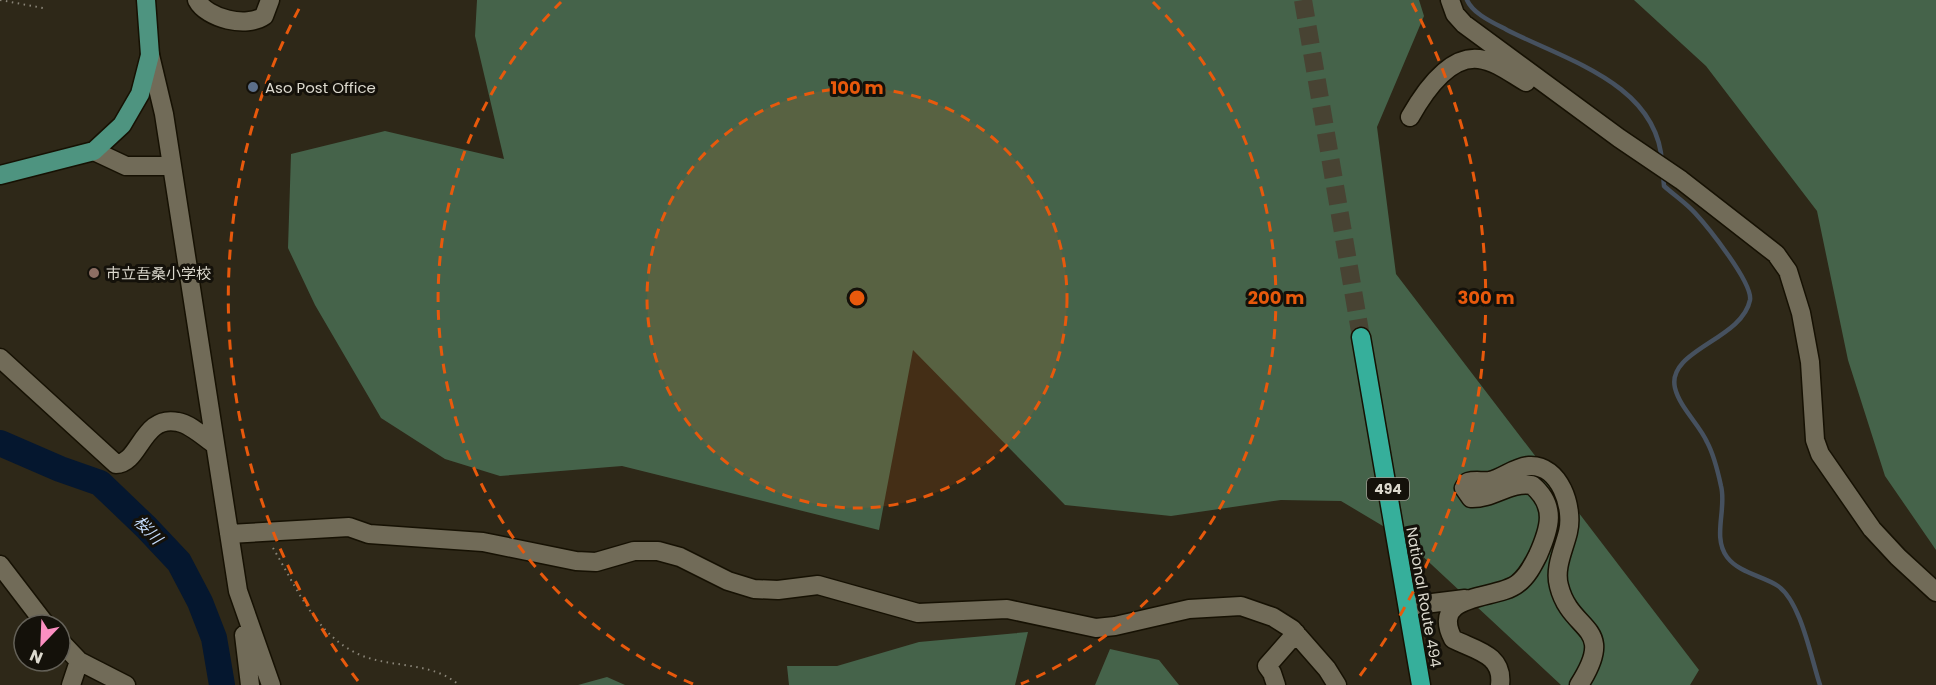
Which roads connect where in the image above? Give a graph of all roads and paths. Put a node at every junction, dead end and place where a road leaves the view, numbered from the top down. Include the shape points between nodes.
1 (0, 0) edge
2 (146, 0) edge
3 (197, 0) edge
4 (270, 0) edge
5 (1450, 0) edge
6 (43, 8) dead end
7 (150, 55) junction
8 (1542, 81) junction
9 (1410, 117) dead end
10 (94, 151) junction
11 (172, 166) junction
12 (0, 175) edge
13 (1361, 337) tunnel mouth
14 (0, 358) edge
15 (214, 444) junction
16 (263, 530) junction
17 (229, 534) junction
18 (0, 565) edge
19 (1936, 592) edge
20 (1465, 599) junction
21 (241, 606) junction
22 (1408, 606) junction
23 (37, 613) edge
24 (1296, 633) junction
25 (72, 653) edge
26 (80, 661) junction
27 (71, 685) edge
28 (126, 685) edge
29 (250, 685) edge
30 (271, 685) edge
31 (459, 685) edge
32 (1276, 685) edge
33 (1337, 685) edge
34 (1421, 685) edge
35 (1500, 685) edge
36 (1579, 685) edge

1 - 6 path
2 - 7 main road
3 - 4 street via 215,16 253,22 264,16
5 - 8 street via 1464,24
7 - 10 main road via 132,110 114,135
7 - 11 street
8 - 9 street via 1536,88 1492,62 1477,58 1458,63 1442,74
8 - 19 street via 1681,180 1776,254 1788,271 1801,313 1810,362 1815,440 1820,454 1872,529
10 - 11 street via 126,166
10 - 12 main road
11 - 15 street
13 - 22 highway, National Route 494 / 494
14 - 15 street via 116,464 123,462 147,432 160,423 178,422
15 - 17 street
16 - 17 street
16 - 24 street via 349,527 369,534 483,542 576,561 596,562 634,552 658,551 754,589 818,585 918,613 1007,609 1096,628 1189,609 1241,606 1273,617
16 - 31 path via 317,622 342,645 371,659 443,674
17 - 21 street
18 - 23 street
20 - 22 street
20 - 35 street via 1449,618 1450,632 1453,639 1490,656 1499,671
20 - 36 street via 1517,585 1533,565 1550,525 1550,513 1532,485 1514,485 1496,494 1471,498 1464,488 1468,482 1488,481 1529,466 1546,472 1556,479 1569,509 1569,531 1558,582 1567,605 1587,628 1595,645 1592,665
21 - 29 street
21 - 30 street
22 - 34 highway, National Route 494 / 494
24 - 32 street via 1267,666
24 - 33 street
25 - 26 street
26 - 27 street
26 - 28 street

